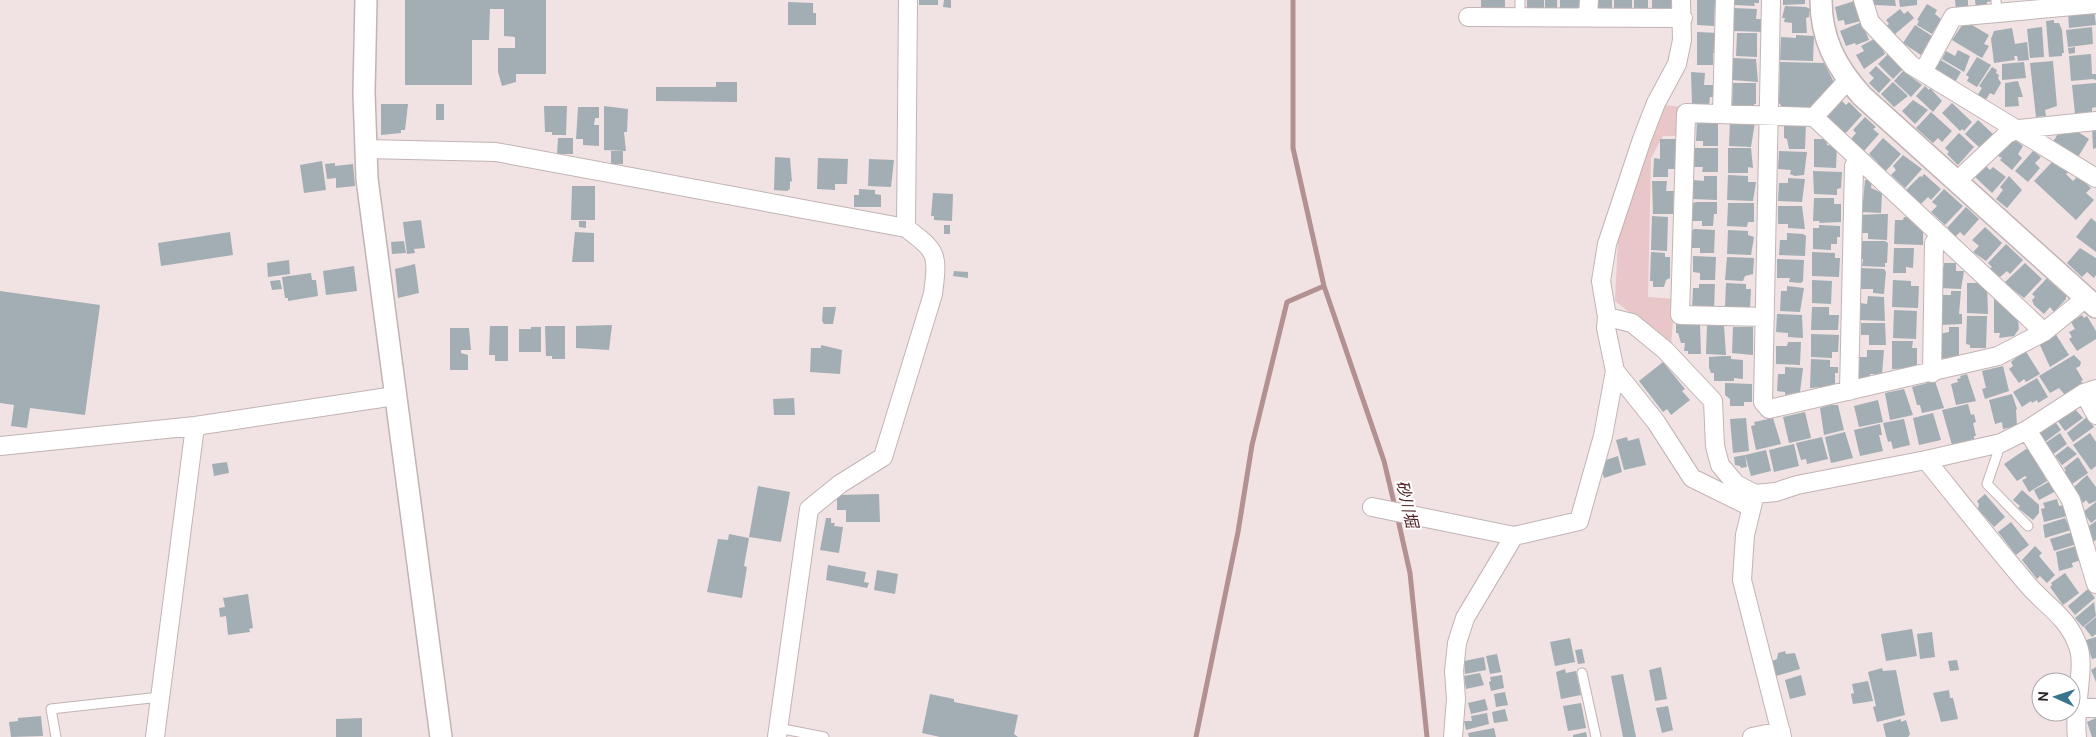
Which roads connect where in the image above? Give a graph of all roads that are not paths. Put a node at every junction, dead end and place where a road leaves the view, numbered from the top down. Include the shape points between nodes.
1 (366, 0) edge
2 (908, 0) edge
3 (1681, 0) edge
4 (1725, 0) edge
5 (1771, 0) edge
6 (1821, 0) edge
7 (1863, 0) edge
8 (2044, 4) edge
9 (2096, 4) edge
10 (1997, 6) edge
11 (1520, 8) edge
12 (1589, 8) edge
13 (1468, 17) dead end
14 (1683, 18) junction
15 (1922, 72) junction
16 (1848, 80) junction
17 (1722, 114) junction
18 (1770, 115) junction
19 (1814, 117) junction
20 (2096, 121) edge
21 (2018, 129) junction
22 (365, 149) junction
23 (1859, 160) junction
24 (2096, 178) edge
25 (1957, 181) junction
26 (906, 228) junction
27 (1941, 235) junction
28 (2091, 302) edge
29 (1607, 317) junction
30 (1765, 317) junction
31 (2044, 332) junction
32 (1615, 371) junction
33 (1932, 373) junction
34 (2090, 391) edge
35 (1849, 392) junction
36 (394, 396) junction
37 (2096, 415) edge
38 (196, 426) junction
39 (2027, 430) junction
40 (2001, 443) junction
41 (0, 446) edge
42 (1926, 460) junction
43 (1753, 500) junction
44 (1372, 507) dead end
45 (2028, 526) dead end
46 (1514, 536) junction
47 (2096, 583) edge
48 (2080, 672) edge
49 (1582, 673) dead end
50 (160, 697) junction
51 (2081, 707) edge
52 (2096, 708) edge
53 (2076, 722) edge
54 (778, 732) edge
55 (1781, 734) edge
56 (56, 737) edge
57 (155, 737) edge
58 (441, 737) edge
59 (824, 737) edge
60 (1453, 737) edge
61 (1596, 737) edge
62 (1752, 737) edge
63 (2077, 737) edge

1 - 22 street
2 - 26 street
3 - 14 street
4 - 17 street
5 - 18 street
6 - 16 street via 1826,40
7 - 15 street via 1870,22 1911,65
8 - 9 street
8 - 10 street
10 - 15 street via 1954,17
11 - 12 street
11 - 13 street
12 - 14 street
14 - 29 street via 1677,64 1656,103 1642,139 1608,244 1601,282
15 - 21 street
16 - 19 street
16 - 25 street
17 - 18 street
17 - 30 street via 1686,113 1680,315
18 - 19 street
18 - 30 street
19 - 23 street
20 - 21 street
21 - 24 street
21 - 25 street via 2007,134
22 - 26 street via 496,152
22 - 36 street
23 - 27 street
23 - 35 street via 1854,166
25 - 28 street
26 - 54 street via 935,255 937,267 933,294 883,457 840,484 809,509
27 - 31 street
27 - 33 street via 1934,243
28 - 31 street
29 - 32 street via 1606,328
29 - 43 street via 1632,323 1665,350 1712,401 1715,446 1720,465
30 - 35 street via 1763,402 1769,409
31 - 33 street via 1998,356
32 - 43 street via 1656,422 1692,478
32 - 46 street via 1603,436 1579,521
33 - 35 street
34 - 37 street
34 - 39 street
36 - 38 street
36 - 58 street
38 - 41 street
38 - 50 street
39 - 40 street
39 - 47 street via 2071,500
40 - 42 street
40 - 45 lane via 1987,484
42 - 43 street via 1797,485
42 - 48 street via 2029,587 2059,614 2078,646
43 - 55 street via 1745,535 1742,580
44 - 46 street
46 - 60 street via 1465,618 1457,643
49 - 61 lane
50 - 56 lane via 51,709
50 - 57 street
51 - 52 street
53 - 63 street
54 - 59 lane
55 - 62 street

